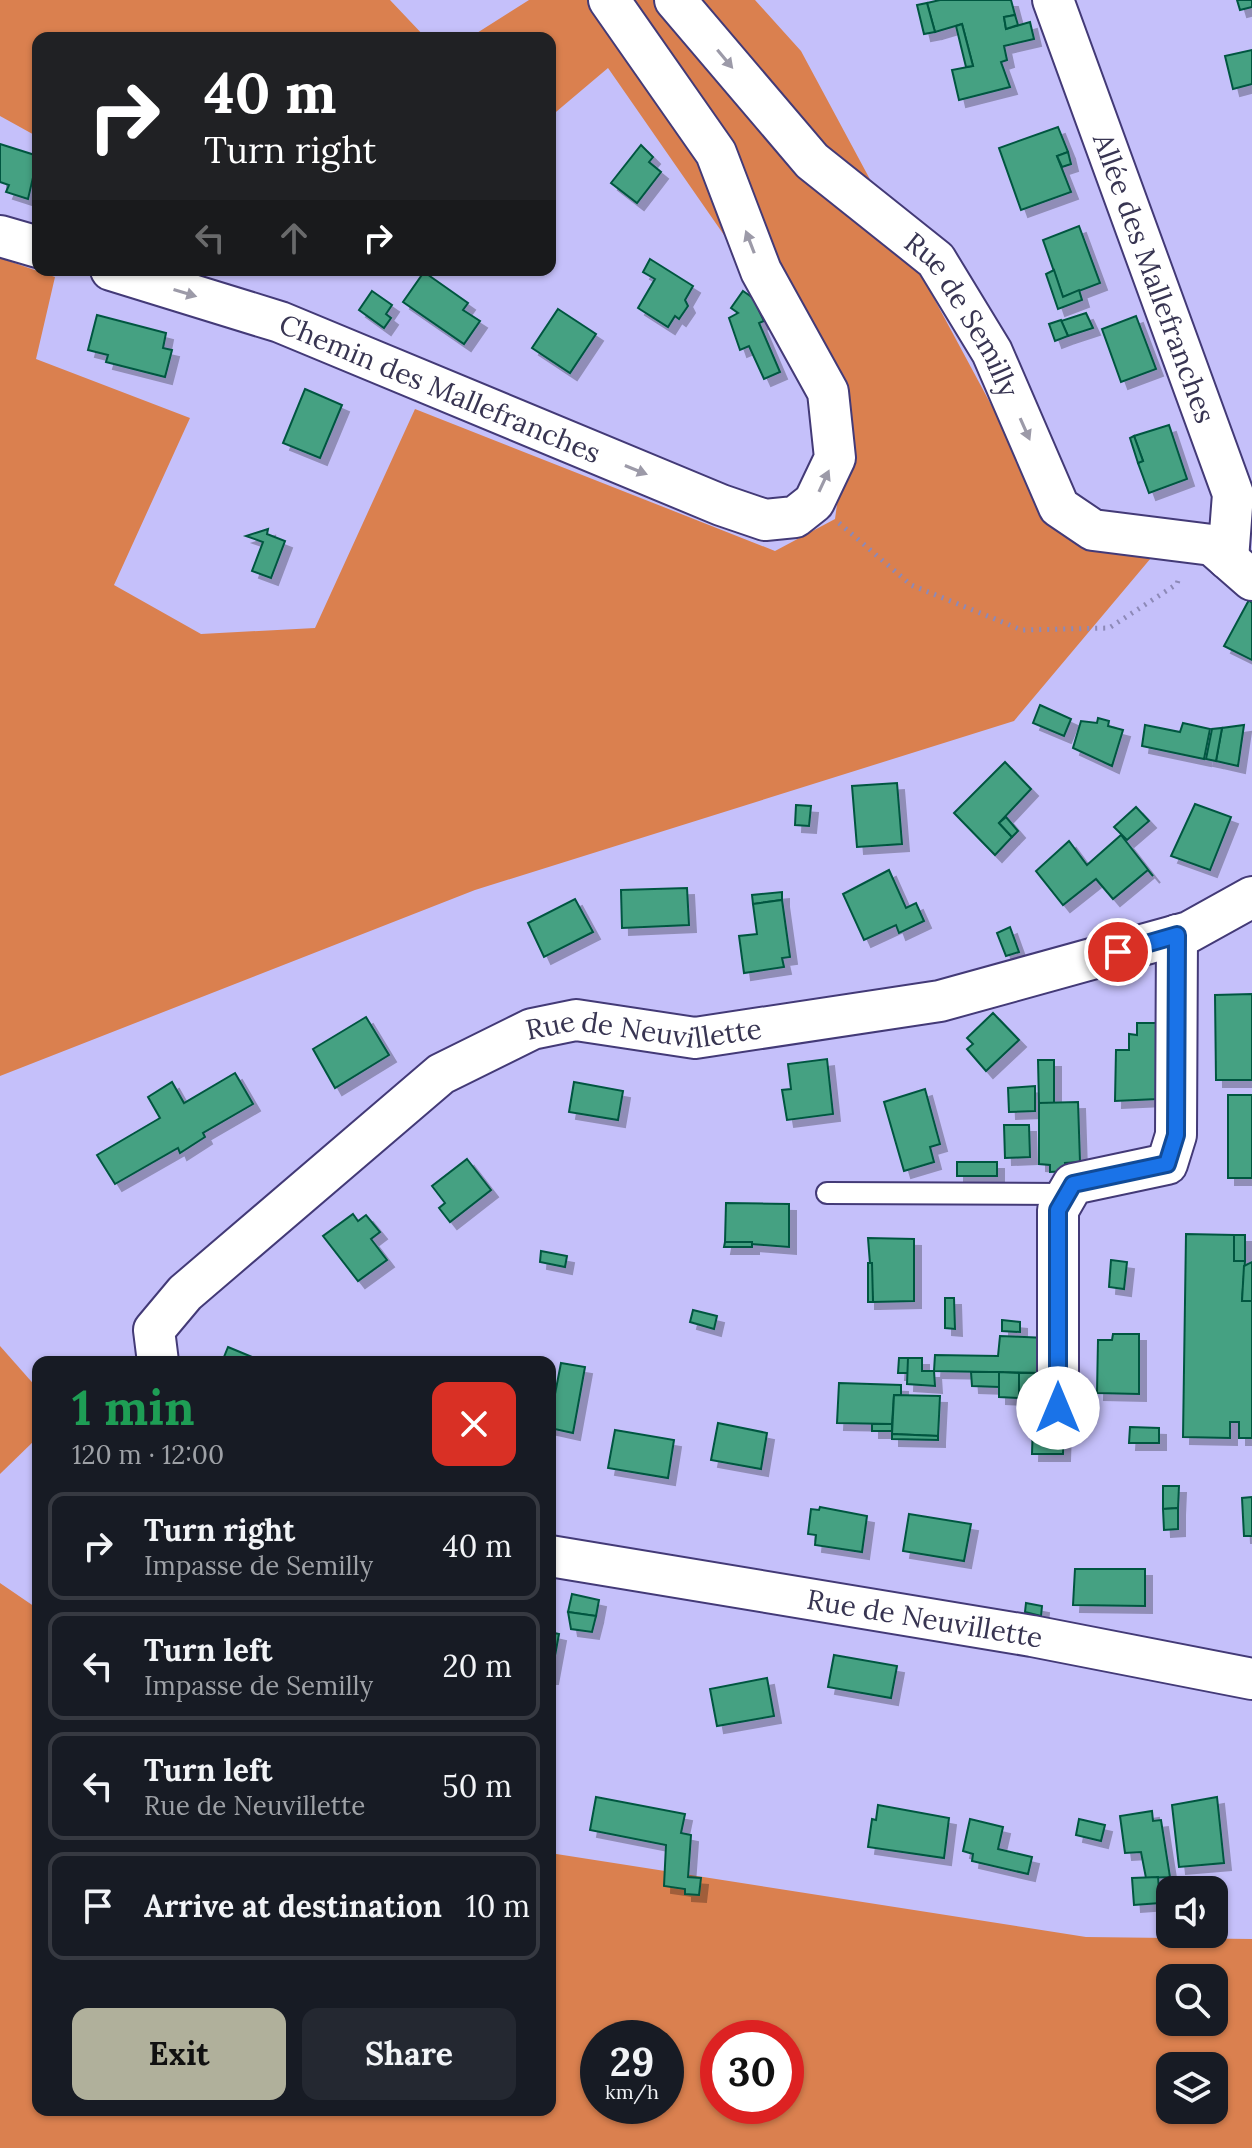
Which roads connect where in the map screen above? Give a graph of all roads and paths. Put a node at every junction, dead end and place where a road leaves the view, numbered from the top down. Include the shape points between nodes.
1 (609, 0) edge
2 (675, 0) edge
3 (1053, 0) edge
4 (0, 236) edge
5 (32, 245) edge
6 (130, 276) edge
7 (814, 502) junction
8 (1189, 542) junction
9 (1240, 569) edge
10 (1252, 897) edge
11 (1177, 935) junction
12 (827, 1193) dead end
13 (1068, 1194) junction
14 (157, 1356) edge
15 (1058, 1408) dead end
16 (556, 1557) edge
17 (1252, 1679) edge

7 -> 1 street via 835,458 828,392 761,271 716,153
2 -> 8 street, Rue de Semilly via 812,161 936,260 992,352 1059,507 1093,530
3 - 9 street, Allée des Mallefranches via 1233,494
4 - 5 street
6 -> 7 street, Chemin des Mallefranches via 280,322 765,520 795,517
7 - 8 path via 911,585 1022,630 1109,628 1177,584
8 - 9 street, Rue de Semilly via 1212,545
10 - 11 street, Rue de Neuvillette
11 - 13 street via 1176,1135 1167,1164 1073,1184
11 - 14 street, Rue de Neuvillette via 940,1001 827,1019 695,1038 576,1020 532,1029 441,1074 185,1293 154,1330
12 - 13 lane
13 - 15 street via 1058,1210
16 - 17 street, Rue de Neuvillette via 1032,1636

